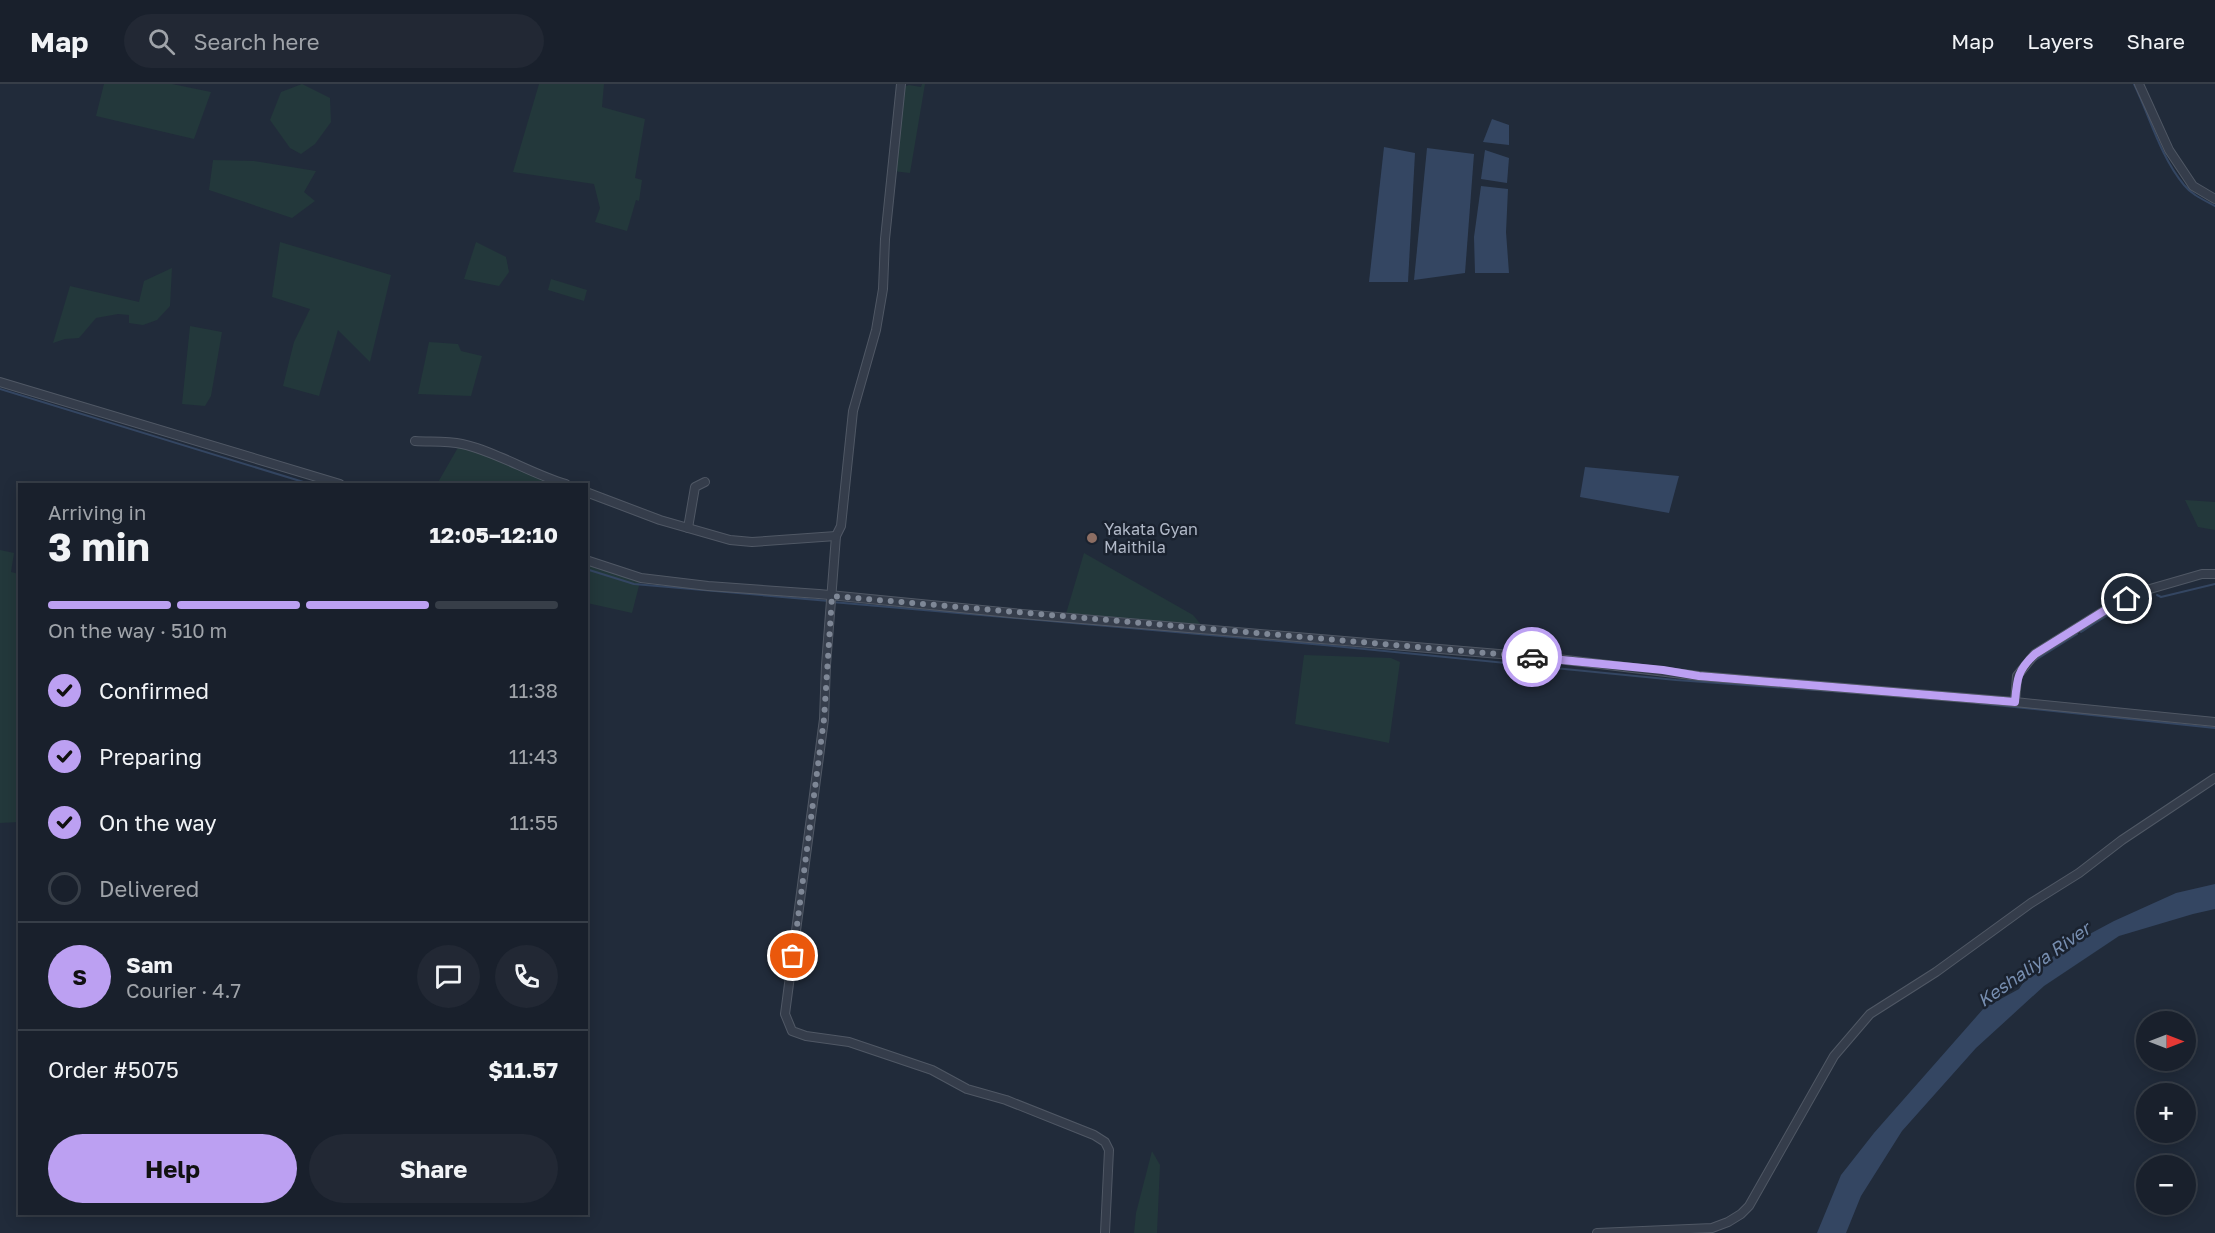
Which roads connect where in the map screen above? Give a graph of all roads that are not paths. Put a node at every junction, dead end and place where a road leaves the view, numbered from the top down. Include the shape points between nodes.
1 (902, 84) edge
2 (2139, 84) edge
3 (2215, 199) edge
4 (0, 382) edge
5 (415, 441) dead end
6 (705, 482) dead end
7 (337, 483) edge
8 (563, 483) edge
9 (588, 493) edge
10 (688, 528) junction
11 (836, 536) junction
12 (588, 561) edge
13 (2215, 574) edge
14 (832, 596) junction
15 (2015, 702) junction
16 (2215, 723) edge
17 (2215, 778) edge
18 (1105, 1233) edge
19 (1597, 1233) edge

1 - 11 street via 883,289 853,411 841,526
2 - 3 street via 2169,150 2193,186
4 - 7 street
5 - 8 street via 479,449
6 - 10 street via 695,487
9 - 10 street
10 - 11 street via 752,542
11 - 14 street
12 - 14 street via 641,578
13 - 15 street via 2202,573 2143,591 2035,654 2018,676
14 - 15 street
14 - 18 street via 824,719 785,1014 788,1024 792,1031 806,1036 849,1042 932,1070 967,1089 1054,1118 1105,1142 1109,1150
15 - 16 street
17 - 19 street via 1870,1014 1834,1056 1741,1214 1712,1228

